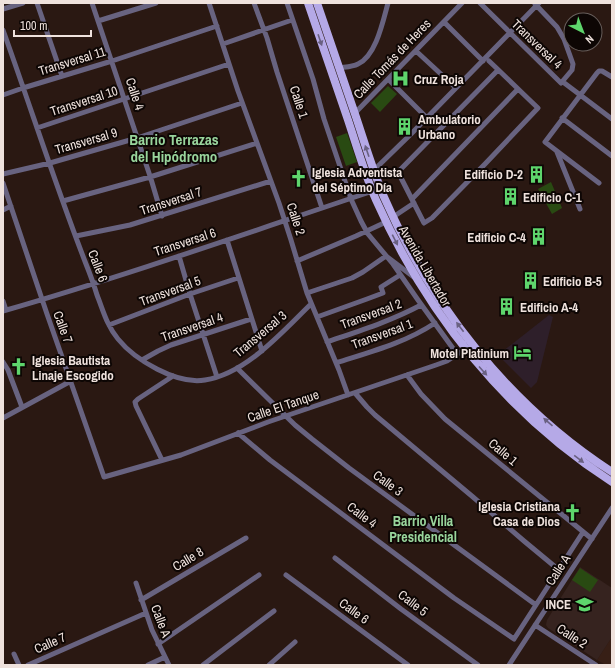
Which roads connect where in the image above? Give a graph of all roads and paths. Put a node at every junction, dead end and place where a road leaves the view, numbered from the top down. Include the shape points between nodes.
1 (23, 3) edge
2 (37, 3) edge
3 (92, 3) edge
4 (156, 3) edge
5 (209, 3) edge
6 (254, 3) edge
7 (287, 3) edge
8 (308, 3) edge
9 (317, 3) edge
10 (388, 3) edge
11 (462, 3) edge
12 (480, 3) edge
13 (537, 4) edge
14 (3, 9) edge
15 (292, 20) junction
16 (98, 21) junction
17 (444, 22) junction
18 (217, 26) junction
19 (3, 30) edge
20 (264, 30) junction
21 (510, 33) junction
22 (222, 44) junction
23 (416, 50) junction
24 (483, 60) junction
25 (112, 61) junction
26 (489, 61) dead end
27 (229, 64) junction
28 (339, 68) junction
29 (498, 70) junction
30 (62, 76) junction
31 (612, 77) edge
32 (388, 80) junction
33 (562, 82) junction
34 (23, 88) junction
35 (456, 88) junction
36 (518, 89) junction
37 (3, 95) edge
38 (580, 95) junction
39 (125, 99) junction
40 (242, 103) junction
41 (355, 113) junction
42 (427, 118) junction
43 (562, 118) junction
44 (612, 118) edge
45 (37, 128) junction
46 (138, 138) junction
47 (257, 143) junction
48 (557, 151) junction
49 (612, 156) edge
50 (50, 163) junction
51 (374, 170) junction
52 (3, 174) edge
53 (150, 177) junction
54 (271, 181) junction
55 (3, 183) edge
56 (599, 183) dead end
57 (373, 191) junction
58 (351, 198) junction
59 (63, 201) junction
60 (413, 201) junction
61 (11, 206) junction
62 (322, 208) junction
63 (580, 209) dead end
64 (3, 210) edge
65 (162, 216) junction
66 (390, 219) junction
67 (285, 221) junction
68 (367, 232) junction
69 (76, 236) junction
70 (227, 240) junction
71 (179, 256) junction
72 (386, 256) junction
73 (297, 261) junction
74 (400, 275) junction
75 (238, 278) junction
76 (416, 279) junction
77 (94, 283) junction
78 (307, 293) junction
79 (190, 294) junction
80 (42, 299) junction
81 (3, 301) edge
82 (311, 304) junction
83 (421, 305) junction
84 (4, 310) edge
85 (317, 318) junction
86 (252, 319) junction
87 (435, 323) junction
88 (109, 325) junction
89 (203, 335) junction
90 (327, 342) junction
91 (466, 349) junction
92 (262, 351) junction
93 (457, 354) junction
94 (142, 360) junction
95 (3, 362) edge
96 (336, 362) junction
97 (237, 368) junction
98 (407, 375) junction
99 (173, 376) junction
100 (217, 378) junction
101 (71, 381) junction
102 (356, 393) junction
103 (348, 395) junction
104 (22, 407) junction
105 (286, 416) junction
106 (3, 418) edge
107 (238, 433) junction
108 (162, 460) junction
109 (612, 472) edge
110 (104, 477) joint
111 (612, 482) edge
112 (612, 508) edge
113 (583, 532) junction
114 (246, 538) dead end
115 (592, 539) junction
116 (335, 558) dead end
117 (559, 570) junction
118 (259, 575) dead end
119 (286, 575) dead end
120 (136, 583) dead end
121 (544, 592) junction
122 (553, 598) junction
123 (141, 600) junction
124 (536, 605) junction
125 (274, 611) dead end
126 (146, 613) junction
127 (524, 624) junction
128 (534, 628) junction
129 (295, 642) dead end
130 (158, 644) junction
131 (14, 654) dead end
132 (165, 657) junction
133 (19, 665) edge
134 (28, 665) edge
135 (148, 665) edge
136 (169, 665) edge
137 (203, 665) edge
138 (269, 665) edge
139 (408, 665) edge
140 (478, 665) edge
141 (509, 665) edge
142 (596, 665) edge

1 - 14 street
2 - 30 street
3 - 16 street, Calle 4
4 - 16 street
5 - 18 street, Calle 2
6 - 20 street, Calle 1
7 - 15 street, Avenida Libertador
8 -> 57 main road, Avenida Libertador
9 - 28 main road, Avenida Libertador
10 - 28 street via 370,54 357,65
11 - 17 street, Calle Tomás de Heres
12 - 21 street, Transversal 4
13 - 21 street
13 - 33 street via 558,27 573,64 572,70
15 - 20 street
15 - 58 street, Avenida Libertador
16 - 25 street, Calle 4
17 - 23 street, Calle Tomás de Heres
17 - 24 street
18 - 22 street, Calle 2
18 - 25 street, Transversal 11
19 - 34 street, Calle 6
20 - 22 street
20 - 62 street, Calle 1
21 - 24 street
21 - 33 street, Transversal 4
22 - 27 street, Calle 2
23 - 32 street, Calle Tomás de Heres
23 - 35 street
24 - 35 street
25 - 30 street, Transversal 11
25 - 39 street, Calle 4
26 - 29 street
27 - 39 street, Transversal 10
27 - 40 street, Calle 2
28 - 41 main road, Avenida Libertador
29 - 36 street
29 - 60 street via 398,172
30 - 34 street, Transversal 11
31 - 38 street via 599,71
32 - 41 street, Calle Tomás de Heres
32 - 42 street
33 - 38 street, Transversal 4
34 - 37 street, Transversal 11
34 - 45 street, Calle 6
35 - 42 street
36 - 60 street
36 - 60 street via 538,108 428,221 424,223
38 - 43 street
38 - 44 street, Transversal 4
39 - 45 street, Transversal 10
39 - 46 street, Calle 4
40 - 46 street, Transversal 9
40 - 47 street, Calle 2
51 -> 41 main road, Avenida Libertador
42 - 51 street
43 - 48 street via 545,142
43 - 49 street
45 - 50 street, Calle 6
46 - 50 street, Transversal 9
46 - 53 street, Calle 4
47 - 53 street
47 - 54 street, Calle 2
48 - 56 street
48 - 63 street
50 - 52 street, Transversal 9
50 - 59 street, Calle 6
51 - 66 main road, Avenida Libertador
53 - 59 street
53 - 65 street, Calle 4
54 - 65 street, Transversal 7
54 - 67 street, Calle 2
55 - 61 street, Calle 7
57 - 58 street, Transversal 6
57 - 66 main road, Avenida Libertador
58 - 62 street, Transversal 6
58 - 68 street, Avenida Libertador
59 - 69 street, Calle 6
60 - 66 street
61 - 64 street
61 - 80 street, Calle 7
62 - 67 street, Transversal 6
65 - 69 street, Transversal 7
66 - 68 street
66 -> 76 main road, Avenida Libertador via 397,243
109 -> 66 main road, Avenida Libertador via 548,422 515,392 483,357 432,288
67 - 70 street, Transversal 6
67 - 73 street, Calle 2
68 - 72 street, Avenida Libertador
68 - 73 street
69 - 77 street, Calle 6
70 - 71 street, Transversal 6
70 - 75 street
71 - 77 street, Transversal 6
71 - 79 street
72 - 74 street, Avenida Libertador
72 - 76 street
72 - 78 street via 352,278
73 - 78 street, Calle 2
74 - 83 street, Avenida Libertador
74 - 85 street via 381,287 383,293
75 - 79 street, Transversal 5
75 - 86 street
76 - 91 main road, Avenida Libertador
77 - 80 street, Transversal 6
77 - 88 street, Calle 6
78 - 82 street, Calle 2
79 - 88 street, Transversal 5
79 - 89 street
80 - 84 street, Transversal 6
80 - 101 street, Calle 7
81 - 84 street
82 - 85 street, Calle 2
82 - 92 street, Transversal 3
83 - 87 street, Avenida Libertador
83 - 90 street, Transversal 2 via 409,312
85 - 90 street, Calle 2
86 - 89 street, Transversal 4
86 - 92 street
87 - 93 street, Avenida Libertador
87 - 96 street, Transversal 1 via 393,344
88 - 94 street, Calle 6 via 118,340
89 - 94 street, Transversal 4 via 164,348
89 - 100 street
90 - 96 street, Calle 2
91 - 93 street, Calle El Tanque
91 -> 111 main road, Avenida Libertador via 497,386 532,420 566,449
92 - 97 street, Transversal 3
93 - 98 street, Calle El Tanque via 447,361
94 - 99 street, Calle 6
95 - 104 street
96 - 103 street, Calle 2
97 - 100 street, Transversal 3
97 - 105 street, Calle 3
98 - 102 street, Calle El Tanque
98 - 113 street, Calle 1 via 445,419
99 - 100 street, Transversal 3 via 196,381
99 - 108 street via 135,402
101 - 104 street
101 - 110 street, Calle 7
102 - 103 street, Calle El Tanque
102 - 117 street via 375,415
103 - 105 street, Calle El Tanque
104 - 106 street
105 - 107 street, Calle El Tanque
105 - 124 street, Calle 3 via 349,468
107 - 108 street, Calle El Tanque
107 - 127 street, Calle 4 via 270,460 514,640
108 - 110 street, Calle El Tanque
112 - 115 street, Calle A
113 - 115 street, Calle 1
113 - 117 street
114 - 123 street, Calle 8
115 - 122 street, Calle A
116 - 140 street, Calle 5
117 - 121 street
118 - 130 street
119 - 139 street, Calle 6
120 - 123 street, Calle A
121 - 122 street
121 - 124 street
122 - 128 street, Calle A
123 - 126 street, Calle A
124 - 127 street
125 - 137 street
126 - 130 street, Calle A
126 - 134 street, Calle 7
127 - 128 street, Calle 2
128 - 141 street, Calle A
128 - 142 street, Calle 2
129 - 138 street
130 - 132 street, Calle A
131 - 133 street
132 - 135 street
132 - 136 street, Calle A

